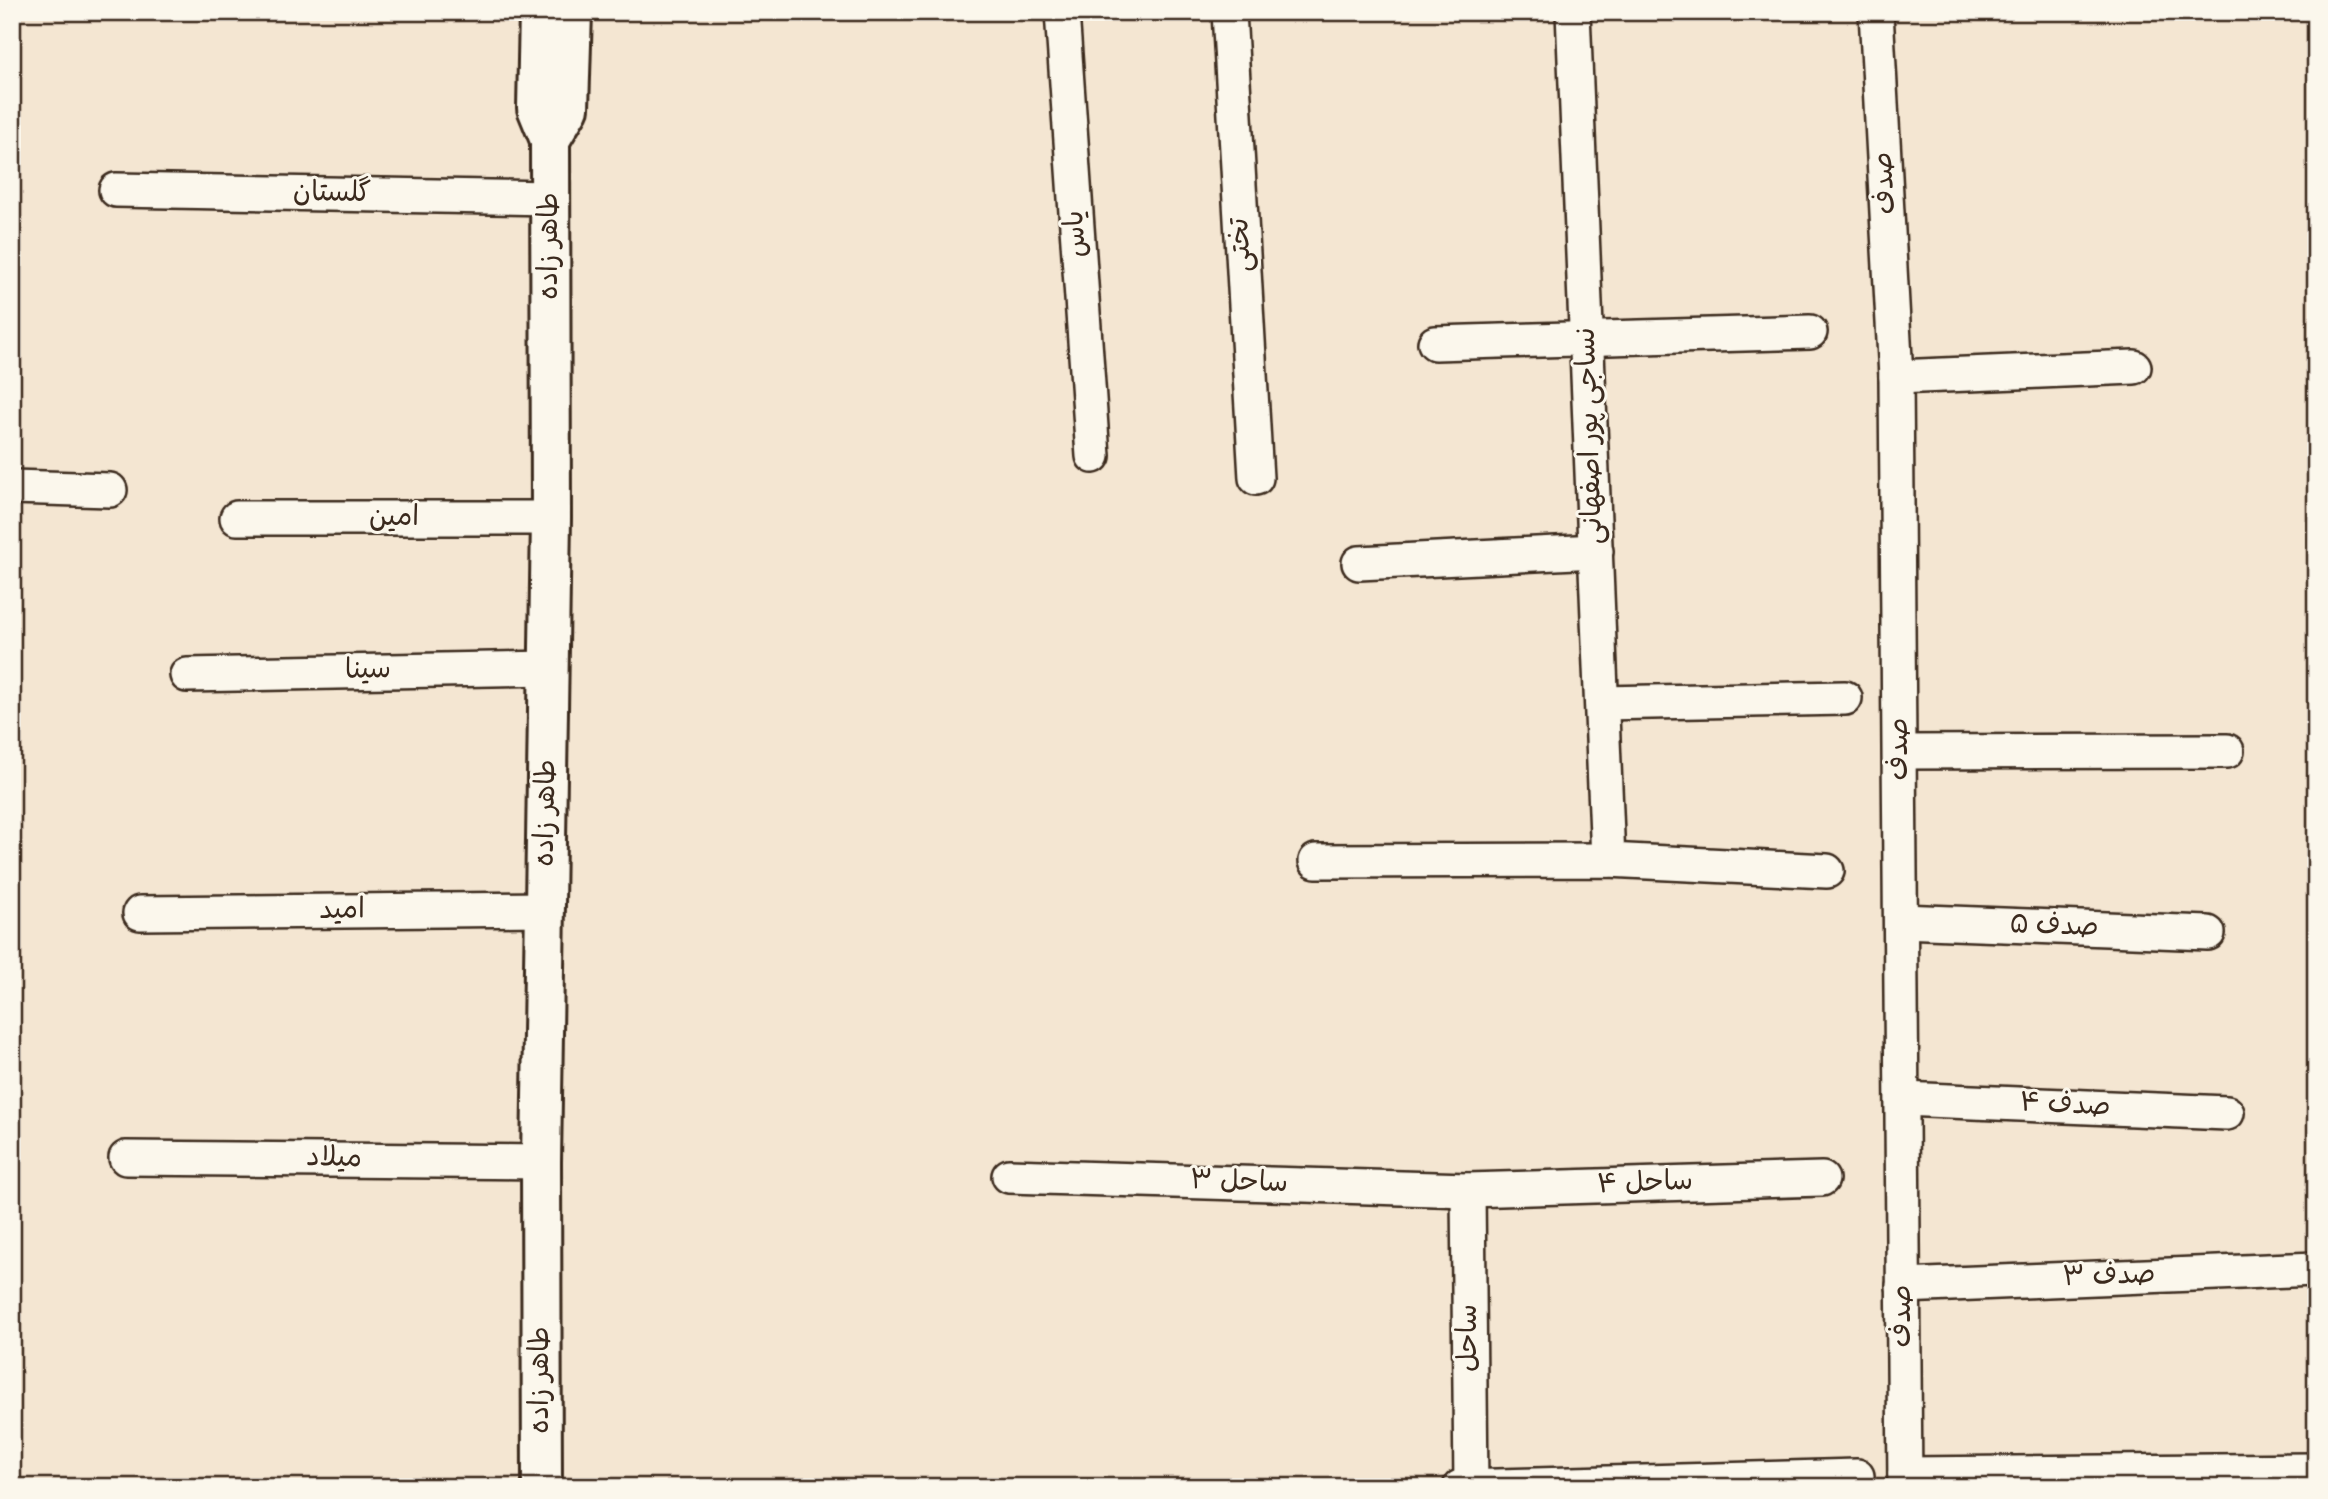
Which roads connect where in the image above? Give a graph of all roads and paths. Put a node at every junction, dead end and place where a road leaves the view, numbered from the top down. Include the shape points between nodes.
1 (539, 12) edge
2 (572, 12) edge
3 (1062, 12) edge
4 (1229, 12) edge
5 (1573, 12) edge
6 (1876, 12) edge
7 (550, 140) junction
8 (116, 190) dead end
9 (549, 198) junction
10 (1810, 332) dead end
11 (1588, 337) junction
12 (1435, 343) dead end
13 (2134, 367) dead end
14 (1896, 377) junction
15 (1093, 456) dead end
16 (1256, 478) dead end
17 (12, 487) edge
18 (110, 490) dead end
19 (237, 517) dead end
20 (551, 519) junction
21 (1596, 551) junction
22 (1359, 563) dead end
23 (549, 668) junction
24 (187, 675) dead end
25 (1845, 698) dead end
26 (1602, 703) junction
27 (2227, 751) dead end
28 (1900, 752) junction
29 (1608, 860) junction
30 (1315, 861) dead end
31 (1827, 871) dead end
32 (545, 909) junction
33 (139, 913) dead end
34 (1901, 921) junction
35 (2208, 933) dead end
36 (1902, 1099) junction
37 (2227, 1113) dead end
38 (126, 1158) dead end
39 (541, 1162) junction
40 (1009, 1176) dead end
41 (1822, 1179) dead end
42 (1468, 1189) junction
43 (2316, 1269) edge
44 (1903, 1286) junction
45 (2316, 1470) edge
46 (1857, 1476) dead end
47 (1905, 1480) edge
48 (541, 1487) edge
49 (1460, 1487) edge
50 (1471, 1487) edge

1 - 7 main road, طاهر زاده via 537,108
2 - 7 main road, طاهر زاده via 569,108
3 - 15 street, یاس
4 - 16 street, تختی
5 - 11 street, نساجی پور اصفهانی
6 - 14 street, صدف
7 - 9 main road, طاهر زاده
8 - 9 street, گلستان
9 - 20 main road, طاهر زاده
10 - 11 street
11 - 12 street
11 - 21 street, نساجی پور اصفهانی
13 - 14 street
14 - 28 street, صدف
17 - 18 street
19 - 20 street, امین
20 - 23 main road, طاهر زاده
21 - 22 street
21 - 26 street, نساجی پور اصفهانی
23 - 24 street, سینا
23 - 32 main road, طاهر زاده
25 - 26 street
26 - 29 street, نساجی پور اصفهانی
27 - 28 street
28 - 34 street, صدف
29 - 30 street
29 - 31 street
32 - 33 street, امید
32 - 39 main road, طاهر زاده
34 - 35 street, صدف ۵
34 - 36 street, صدف
36 - 37 street, صدف ۴
36 - 44 street, صدف
38 - 39 street, میلاد
39 - 48 main road, طاهر زاده
40 - 42 street, ساحل ۳
41 - 42 street, ساحل ۴
42 - 50 street, ساحل
43 - 44 street, صدف ۳
44 - 47 street, صدف
45 - 47 street
46 - 50 street
49 - 50 street

